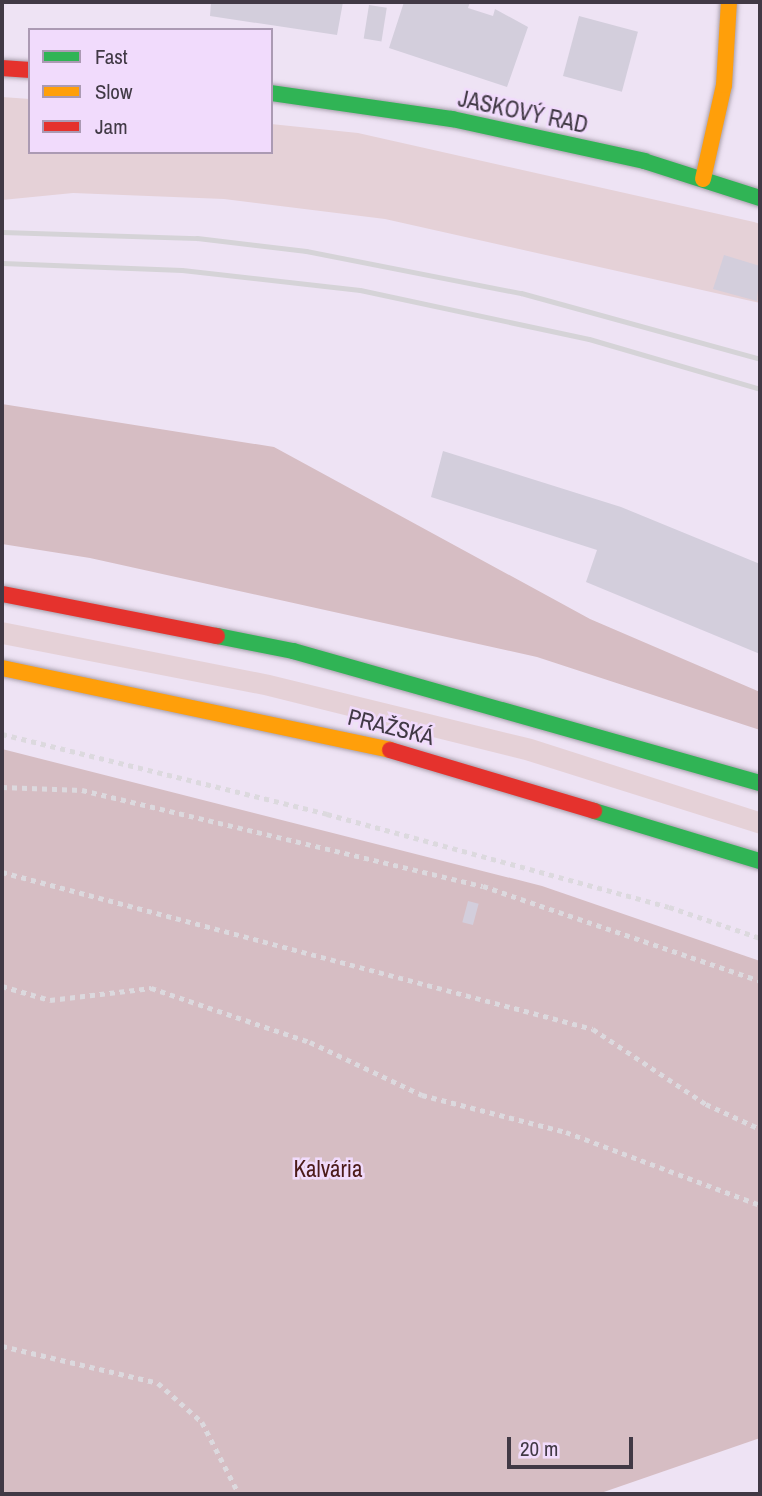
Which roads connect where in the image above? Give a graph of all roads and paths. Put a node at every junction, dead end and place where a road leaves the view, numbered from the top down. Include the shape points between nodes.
1 (729, 2) edge
2 (2, 68) edge
3 (28, 70) edge
4 (273, 93) edge
5 (703, 179) junction
6 (760, 198) edge
7 (2, 594) edge
8 (2, 668) edge
9 (2, 734) edge
10 (760, 783) edge
11 (2, 787) edge
12 (760, 862) edge
13 (2, 872) edge
14 (760, 938) edge
15 (760, 981) edge
16 (2, 986) edge
17 (760, 1129) edge
18 (760, 1205) edge
19 (2, 1346) edge
20 (239, 1494) edge

1 - 5 main road via 724,85
2 - 3 main road
4 - 5 main road, JASKOVÝ RAD via 452,119
5 - 6 main road, JASKOVÝ RAD
7 - 10 main road via 293,652
8 - 12 main road, PRAŽSKÁ via 280,723 421,758
9 - 14 path via 340,817 669,906
11 - 15 path via 82,790 483,886
13 - 17 path via 593,1029 706,1104
16 - 18 path via 50,1000 151,988 310,1042 422,1095 566,1132
19 - 20 path via 158,1382 202,1422

